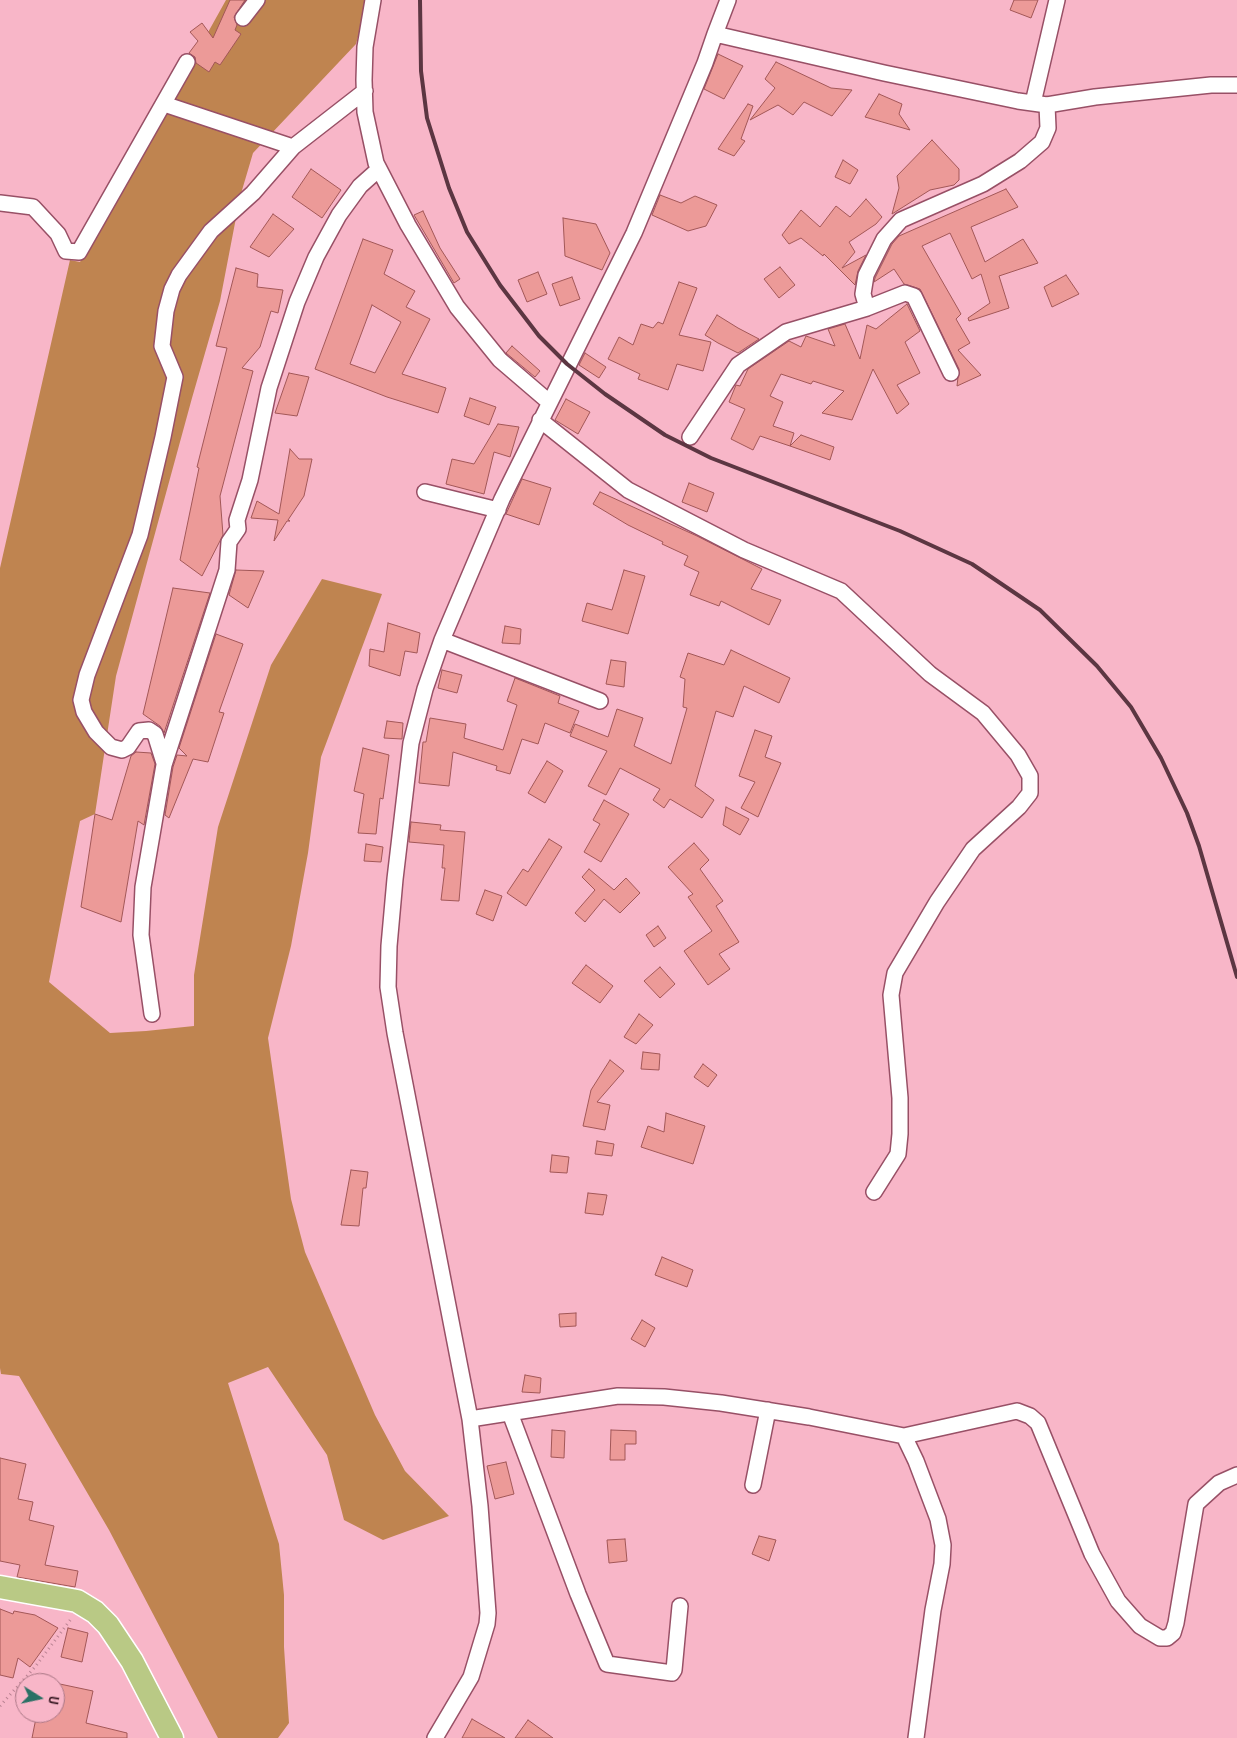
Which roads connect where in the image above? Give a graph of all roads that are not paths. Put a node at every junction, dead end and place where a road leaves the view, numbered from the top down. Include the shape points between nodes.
1 (257, 0) edge
2 (373, 0) edge
3 (728, 0) edge
4 (1057, 0) edge
5 (243, 18) dead end
6 (715, 34) junction
7 (187, 62) dead end
8 (1237, 85) edge
9 (364, 91) junction
10 (164, 104) junction
11 (1040, 104) junction
12 (293, 147) junction
13 (379, 169) junction
14 (0, 203) edge
15 (867, 308) junction
16 (951, 373) dead end
17 (549, 402) junction
18 (540, 420) junction
19 (690, 437) dead end
20 (426, 492) dead end
21 (498, 510) junction
22 (442, 640) junction
23 (600, 701) dead end
24 (164, 765) junction
25 (152, 1014) dead end
26 (874, 1192) dead end
27 (768, 1410) junction
28 (510, 1413) junction
29 (470, 1419) junction
30 (904, 1436) junction
31 (1237, 1475) edge
32 (753, 1485) dead end
33 (0, 1587) edge
34 (680, 1606) dead end
35 (172, 1738) edge
36 (435, 1738) edge
37 (916, 1738) edge

1 - 5 street
2 - 9 street via 365,47
3 - 6 street
4 - 11 street
6 - 11 street via 884,73
6 - 17 street via 634,233
7 - 10 street
8 - 11 street
9 - 12 street
9 - 13 street via 365,112
10 - 12 street
10 - 14 street via 79,252 66,251 58,234 33,207
11 - 15 street via 1046,135 1020,161 984,184 909,215 891,229 866,276 863,294
12 - 24 street via 253,193 211,231 172,288 162,346 175,377 163,438 140,535 81,700 96,732 111,747 122,750 128,747 139,731 149,730 155,734
13 - 17 street via 457,307 500,360
13 - 24 street via 360,186 339,215 297,302 269,388 250,480 237,520 238,529 229,542 227,570
15 - 16 street via 904,293 914,296
15 - 19 street via 786,332 738,365
17 - 18 street
18 - 21 street
18 - 26 street via 628,490 744,550 841,591 930,674 983,713 1018,755 1030,776 1030,793 973,850 937,902 895,973 891,995 900,1134 898,1154
20 - 21 street
21 - 22 street
22 - 23 street
22 - 29 street via 430,671 411,743 390,927 388,987
24 - 25 street via 145,879 141,935
27 - 28 street via 664,1396 618,1396
27 - 30 street
27 - 32 street
28 - 29 street
28 - 34 street via 607,1664 672,1673
29 - 36 street via 480,1506 487,1624 471,1677
30 - 31 street via 1017,1411 1034,1419 1041,1428 1092,1554 1118,1601 1140,1626 1160,1638 1167,1638 1173,1633 1176,1623 1196,1504 1219,1483
30 - 37 street via 938,1519 943,1545
33 - 35 main road via 77,1601 108,1625 132,1660

